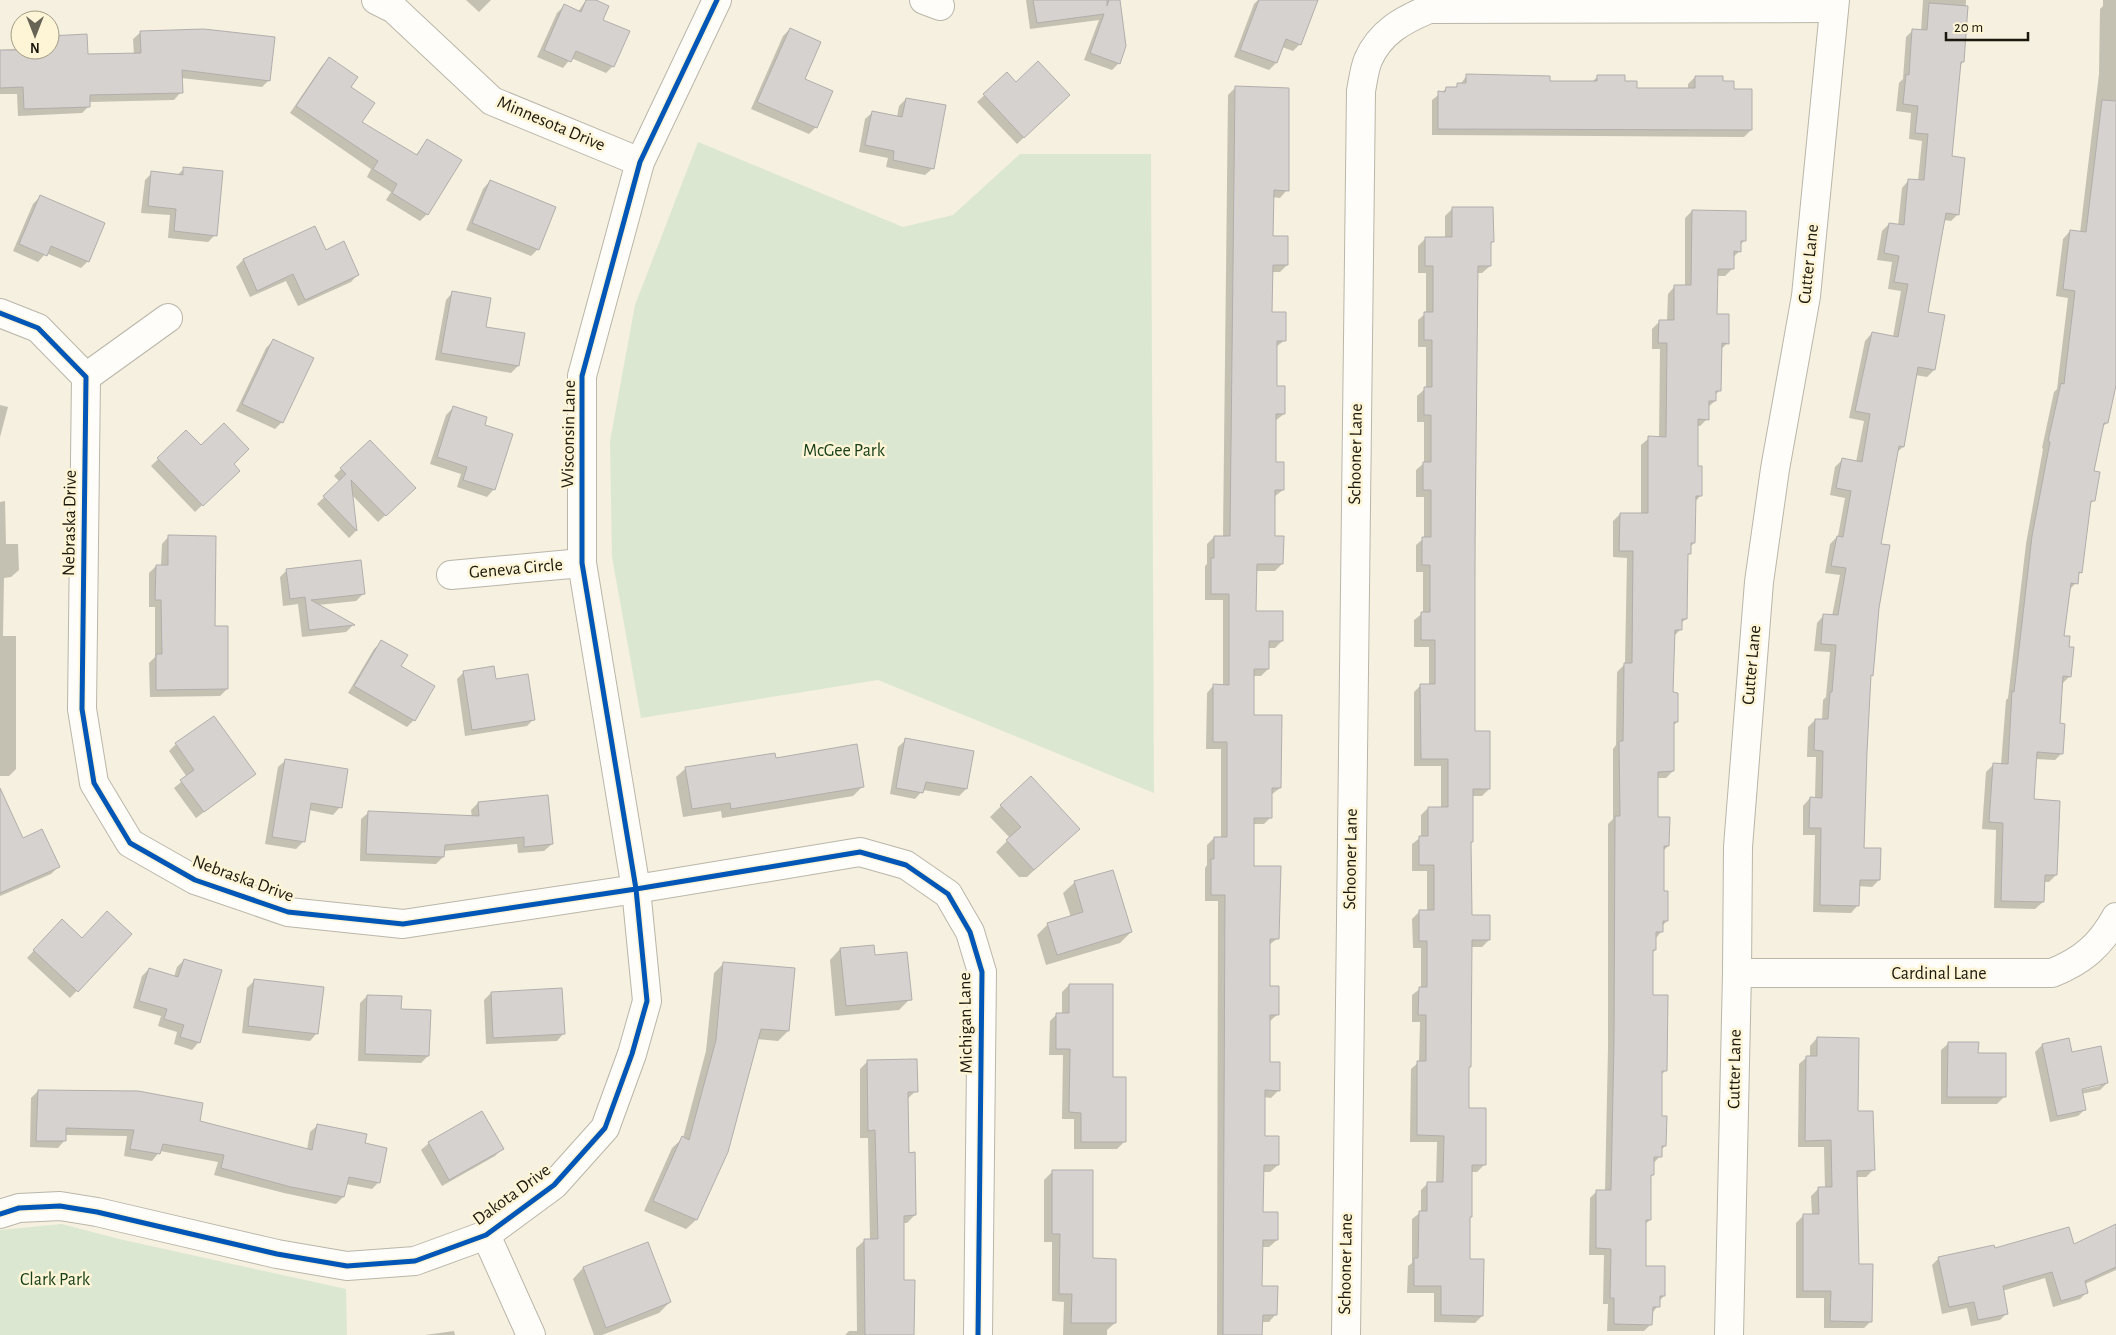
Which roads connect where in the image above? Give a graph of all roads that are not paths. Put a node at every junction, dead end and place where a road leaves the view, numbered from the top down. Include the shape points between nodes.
1 (376, 0) edge
2 (717, 0) edge
3 (1834, 4) edge
4 (640, 162) junction
5 (0, 313) edge
6 (168, 318) dead end
7 (86, 377) junction
8 (582, 564) junction
9 (451, 575) dead end
10 (636, 889) junction
11 (2116, 917) edge
12 (1738, 973) junction
13 (0, 1214) edge
14 (486, 1235) junction
15 (531, 1335) edge
16 (978, 1335) edge
17 (1346, 1335) edge
18 (1729, 1335) edge

1 - 4 street, Minnesota Drive via 394,9 492,101
2 - 4 street, Wisconsin Lane
3 - 12 street, Cutter Lane via 1806,296 1775,469 1759,582 1738,847
3 - 17 street, Schooner Lane via 1429,9 1401,21 1380,40 1368,60 1361,91
4 - 8 street, Wisconsin Lane via 582,376
5 - 7 street via 38,328
6 - 7 street
7 - 10 street, Nebraska Drive via 82,709 94,783 130,843 196,880 288,912 403,924
8 - 9 street, Geneva Circle
8 - 10 street, Wisconsin Lane
10 - 14 street, Dakota Drive via 647,1001 605,1128 554,1185
10 - 16 street, Michigan Lane via 860,852 906,864 948,894 970,932 982,972
11 - 12 street, Cardinal Lane via 2090,952 2073,965 2052,973
12 - 18 street, Cutter Lane
13 - 14 street, Dakota Drive via 19,1208 60,1206 277,1254 347,1266 415,1261
14 - 15 street

